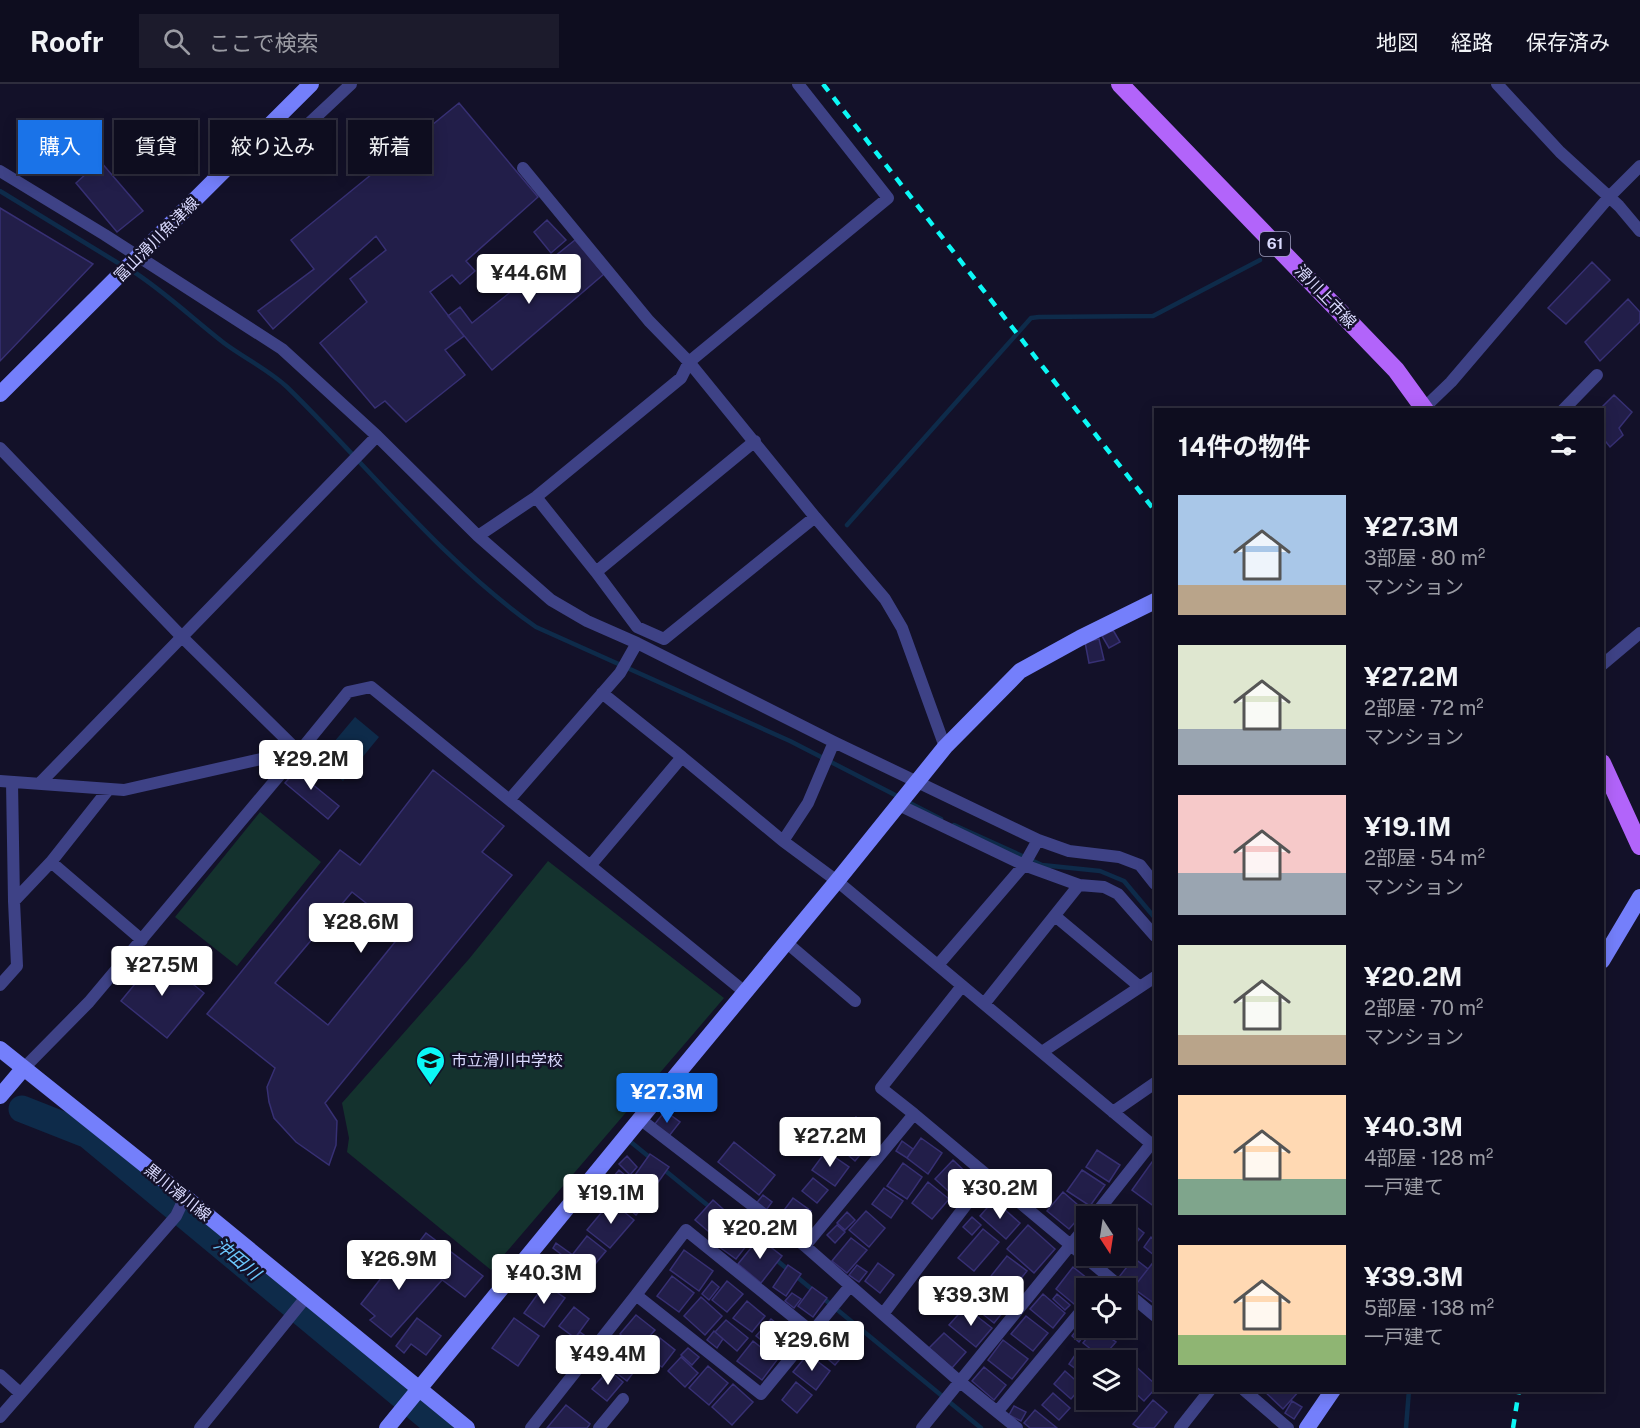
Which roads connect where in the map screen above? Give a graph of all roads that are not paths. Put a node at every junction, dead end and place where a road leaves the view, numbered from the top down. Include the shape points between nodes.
1 (311, 84) edge
2 (351, 84) edge
3 (798, 84) edge
4 (1120, 84) edge
5 (1497, 84) edge
6 (313, 120) edge
7 (1640, 166) edge
8 (523, 168) dead end
9 (0, 171) edge
10 (1609, 197) junction
11 (1640, 231) edge
12 (139, 257) junction
13 (689, 362) junction
14 (1597, 375) dead end
15 (0, 394) edge
16 (1424, 408) edge
17 (1426, 408) edge
18 (1565, 408) edge
19 (377, 436) junction
20 (755, 441) junction
21 (0, 448) edge
22 (536, 496) junction
23 (815, 517) junction
24 (478, 536) junction
25 (596, 572) junction
26 (1154, 601) edge
27 (1640, 633) edge
28 (182, 637) junction
29 (637, 643) junction
30 (1604, 663) edge
31 (602, 693) junction
32 (834, 741) junction
33 (294, 747) junction
34 (945, 747) junction
35 (682, 757) junction
36 (1604, 767) edge
37 (6, 782) edge
38 (917, 783) junction
39 (39, 784) junction
40 (108, 790) junction
41 (510, 800) junction
42 (899, 805) junction
43 (1038, 840) junction
44 (783, 841) junction
45 (1640, 846) edge
46 (51, 862) junction
47 (1024, 865) junction
48 (590, 866) junction
49 (837, 881) junction
50 (1154, 883) edge
51 (1079, 885) junction
52 (1640, 897) edge
53 (14, 901) junction
54 (1055, 916) junction
55 (1154, 935) edge
56 (142, 940) junction
57 (787, 943) junction
58 (1604, 958) edge
59 (938, 965) junction
60 (1154, 978) edge
61 (0, 985) edge
62 (962, 986) junction
63 (1140, 987) junction
64 (746, 993) junction
65 (855, 1001) dead end
66 (984, 1004) junction
67 (0, 1049) edge
68 (1042, 1052) junction
69 (23, 1069) junction
70 (1154, 1084) edge
71 (0, 1096) edge
72 (1113, 1112) junction
73 (914, 1114) junction
74 (640, 1119) junction
75 (1153, 1145) edge
76 (988, 1176) junction
77 (185, 1197) junction
78 (1102, 1206) edge
79 (1076, 1239) edge
80 (1071, 1245) junction
81 (805, 1246) junction
82 (1109, 1278) edge
83 (850, 1286) junction
84 (636, 1295) junction
85 (307, 1296) junction
86 (1136, 1301) edge
87 (883, 1314) junction
88 (1154, 1315) edge
89 (1076, 1317) edge
90 (812, 1332) junction
91 (0, 1375) edge
92 (959, 1381) junction
93 (419, 1389) junction
94 (1208, 1392) edge
95 (1246, 1392) edge
96 (1332, 1392) edge
97 (20, 1394) junction
98 (623, 1399) dead end
99 (997, 1412) junction
100 (0, 1417) edge
101 (200, 1428) edge
102 (387, 1428) edge
103 (467, 1428) edge
104 (531, 1428) edge
105 (599, 1428) edge
106 (922, 1428) edge
107 (1017, 1428) edge
108 (1180, 1428) edge
109 (1288, 1428) edge
110 (1307, 1428) edge

1 - 12 street, 富山滑川魚津線
2 - 6 street
3 - 13 street via 888,198
4 - 16 main road, 滑川上市線 / 61 via 1395,369
5 - 10 street via 1560,152
7 - 10 street
8 - 13 street via 649,321
9 - 12 street
10 - 11 street
10 - 17 street
12 - 15 street, 富山滑川魚津線
12 - 19 street via 282,349
13 - 20 street
13 - 22 street via 681,378
14 - 18 street
19 - 24 street
19 - 28 street
20 - 23 street
20 - 25 street
21 - 28 street
22 - 24 street
22 - 25 street
23 - 25 street via 664,639 637,627
23 - 34 street via 885,599 902,627
24 - 29 street via 551,600
26 - 34 street via 1020,671
27 - 30 street
28 - 33 street
28 - 39 street
29 - 31 street via 620,673
29 - 32 street
31 - 35 street
31 - 41 street
32 - 38 street
32 - 44 street via 808,803
33 - 40 street via 274,756 124,790
33 - 41 street via 348,692 370,687
33 - 56 street
34 - 38 street
35 - 44 street
35 - 48 street
36 - 45 main road
37 - 39 street
37 - 53 street
38 - 42 street
38 - 43 street
39 - 40 street
40 - 46 street
41 - 48 street
42 - 47 street
42 - 49 street
43 - 47 street
43 - 50 street via 1069,851 1119,857 1140,865
44 - 49 street
46 - 53 street
46 - 56 street
47 - 51 street
47 - 59 street
48 - 64 street
49 - 57 street
49 - 59 street
51 - 54 street
51 - 55 street via 1104,887 1118,894
52 - 58 street
53 - 61 street via 17,966
54 - 63 street
54 - 66 street
56 - 69 street via 89,1002
57 - 64 street
57 - 65 street
59 - 62 street
60 - 63 street
62 - 66 street
62 - 73 street via 881,1088
63 - 68 street
64 - 74 street
66 - 68 street
67 - 69 street, 黒川滑川線
68 - 72 street
69 - 71 street
69 - 77 street, 黒川滑川線
70 - 72 street
72 - 75 street
73 - 76 street
73 - 81 street
74 - 81 street
74 - 93 street
75 - 78 street
76 - 80 street
76 - 87 street
77 - 85 street, 黒川滑川線
77 - 97 street via 176,1216
79 - 80 street
80 - 82 street
80 - 92 street
81 - 83 street
83 - 87 street
83 - 90 street
84 - 90 street via 761,1394
84 - 90 street via 686,1230
84 - 104 street
85 - 93 street, 黒川滑川線
85 - 101 street
86 - 88 street
87 - 92 street
89 - 99 street
91 - 97 street
92 - 99 street
92 - 106 street
93 - 102 street
93 - 103 street, 黒川滑川線
94 - 108 street
95 - 109 street
96 - 110 street
97 - 100 street
98 - 105 street
99 - 107 street

